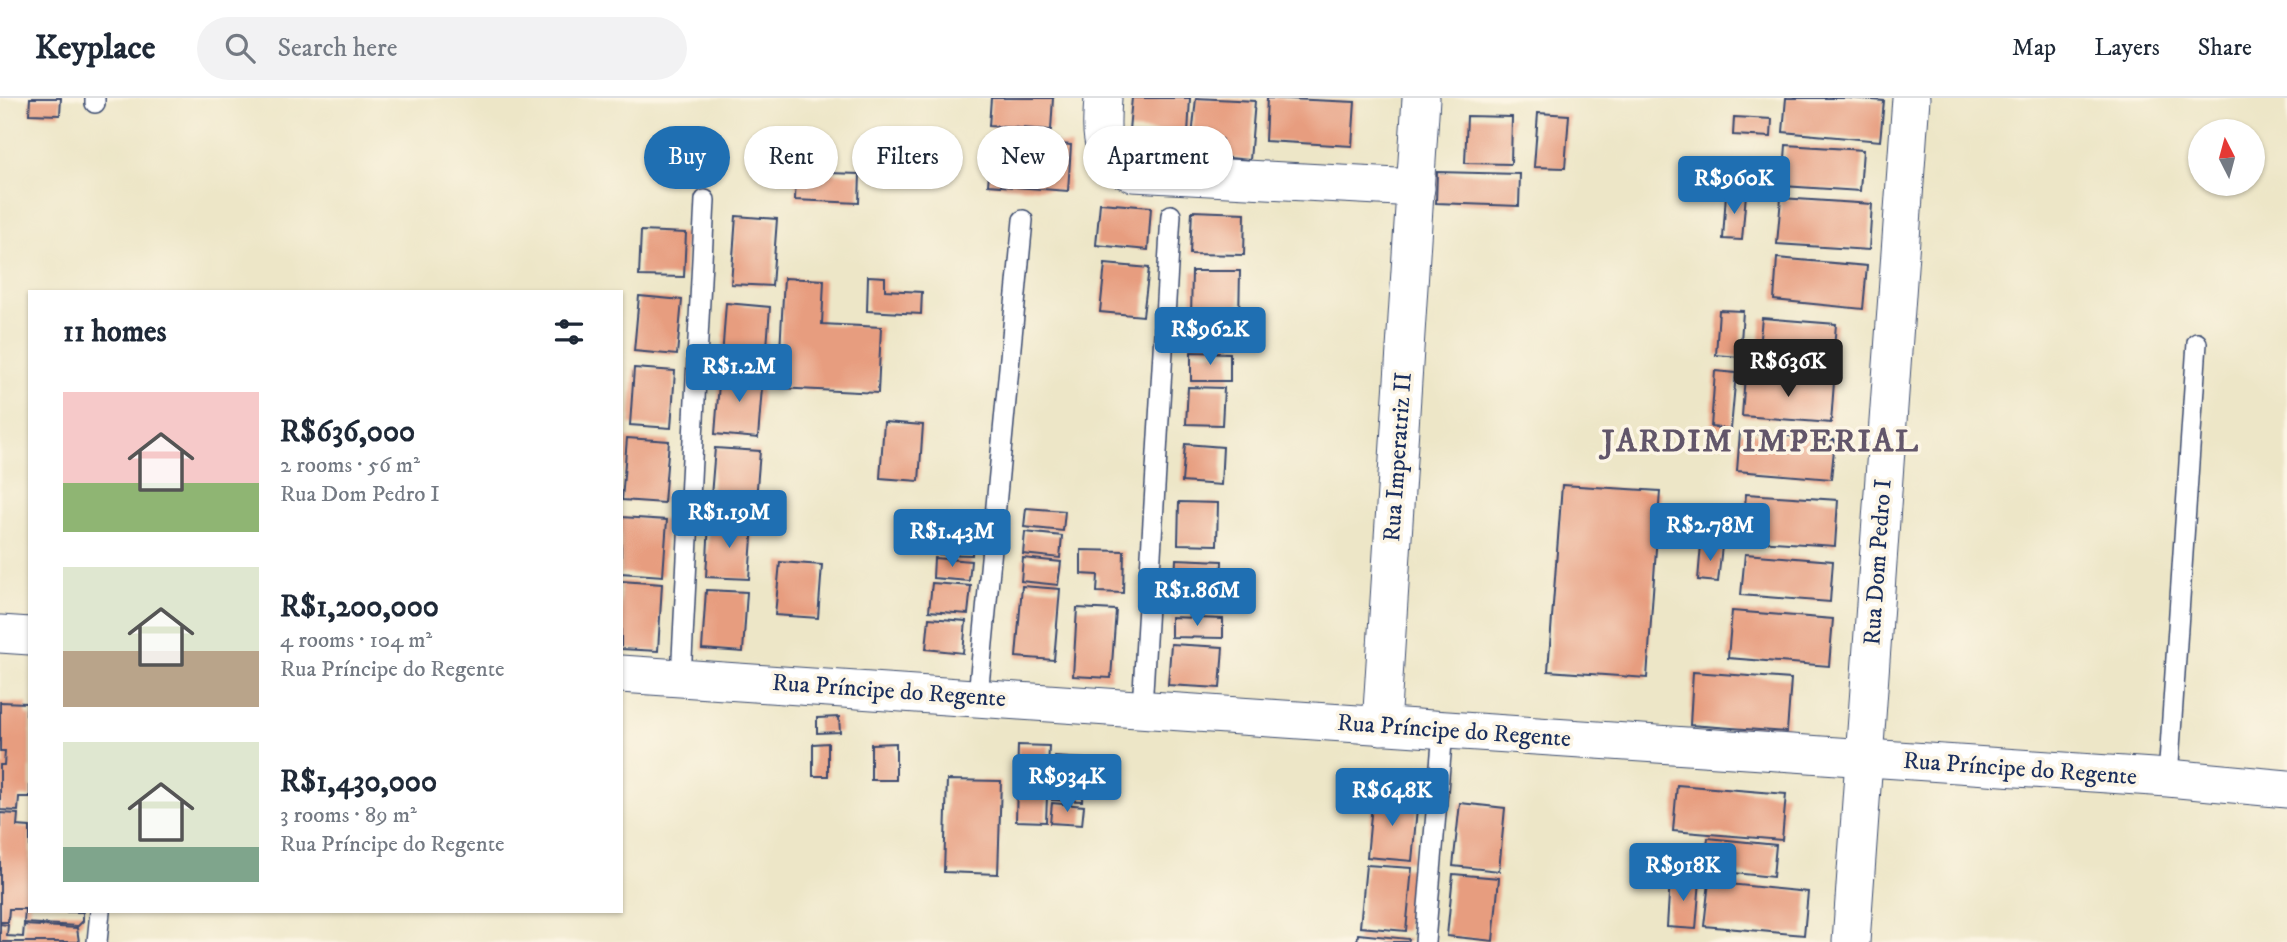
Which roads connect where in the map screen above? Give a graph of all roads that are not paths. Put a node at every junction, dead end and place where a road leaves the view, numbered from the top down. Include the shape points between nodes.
1 (1103, 98) edge
2 (1421, 98) edge
3 (1911, 98) edge
4 (1416, 188) junction
5 (705, 200) dead end
6 (1171, 215) dead end
7 (1023, 220) dead end
8 (2197, 343) dead end
9 (0, 634) edge
10 (28, 636) edge
11 (623, 674) edge
12 (681, 678) junction
13 (978, 696) junction
14 (1142, 708) junction
15 (1381, 726) junction
16 (1443, 731) junction
17 (1864, 759) junction
18 (2168, 778) junction
19 (2287, 789) edge
20 (100, 913) edge
21 (97, 942) edge
22 (1425, 942) edge
23 (1851, 942) edge

1 - 4 street via 1103,144 1119,168 1133,173
2 - 4 street, Rua Imperatriz II
3 - 17 street, Rua Dom Pedro I
4 - 15 street, Rua Imperatriz II
5 - 12 lane
6 - 14 lane
7 - 13 lane
8 - 18 lane
9 - 10 street
11 - 12 street, Rua Príncipe do Regente
12 - 13 street, Rua Príncipe do Regente
13 - 14 street, Rua Príncipe do Regente
14 - 15 street, Rua Príncipe do Regente
15 - 16 street, Rua Príncipe do Regente
16 - 17 street, Rua Príncipe do Regente
16 - 22 lane
17 - 18 street, Rua Príncipe do Regente
17 - 23 street, Rua Dom Pedro I
18 - 19 street, Rua Príncipe do Regente
20 - 21 lane

